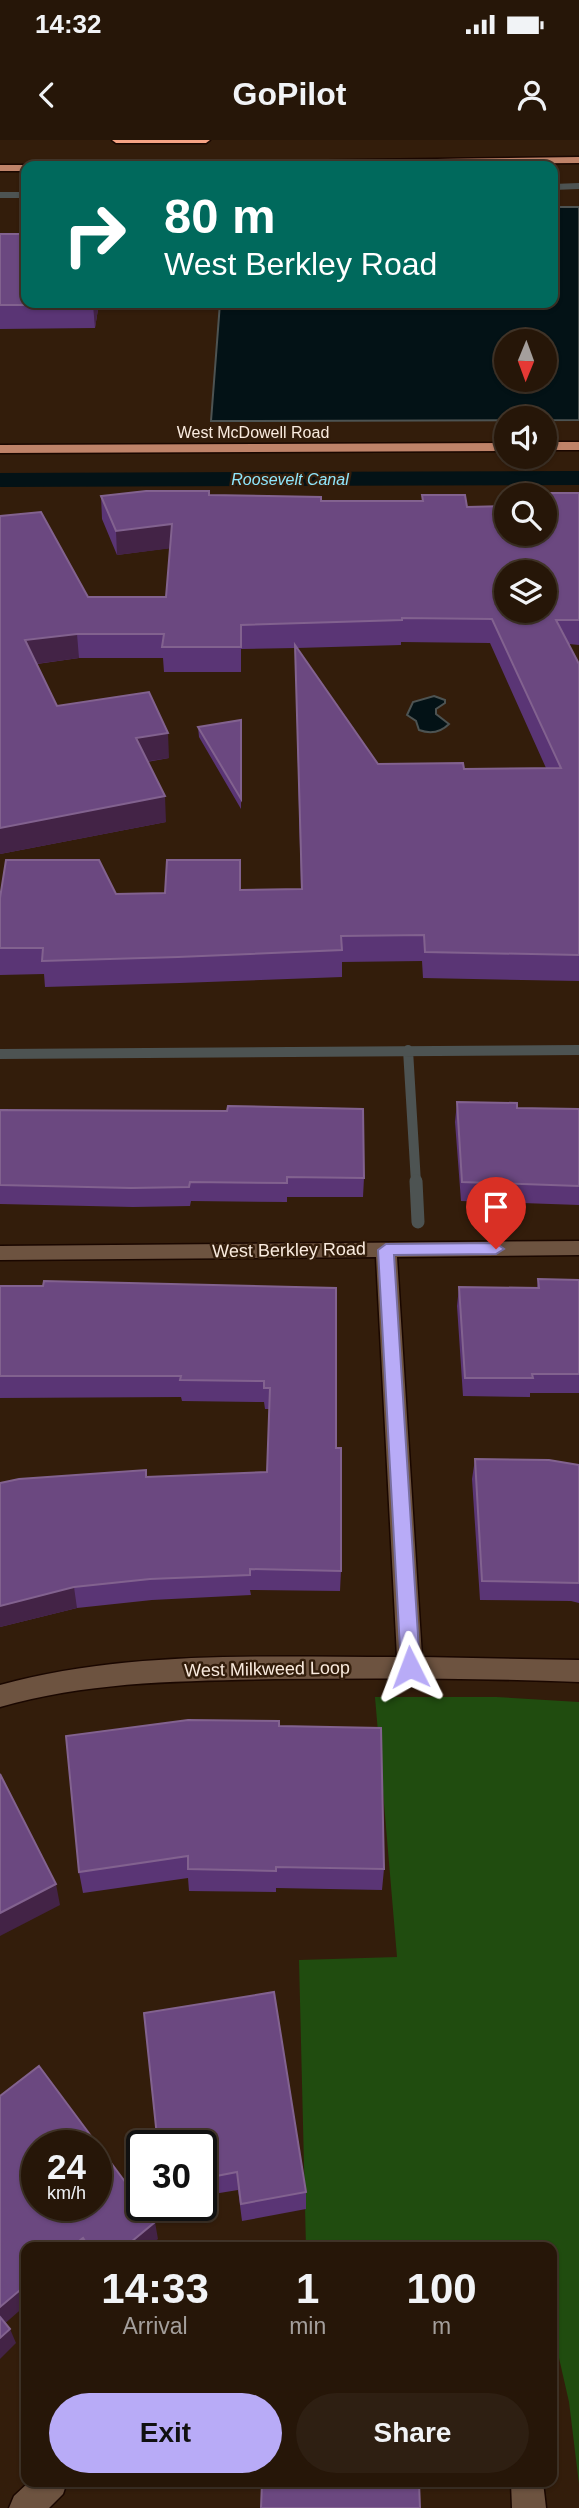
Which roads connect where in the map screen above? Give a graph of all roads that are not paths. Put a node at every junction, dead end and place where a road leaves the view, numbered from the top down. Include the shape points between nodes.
1 (116, 140) edge
2 (206, 140) edge
3 (579, 160) edge
4 (505, 161) edge
5 (0, 168) edge
6 (21, 168) edge
7 (557, 446) edge
8 (579, 446) edge
9 (494, 447) edge
10 (0, 449) edge
11 (579, 1248) edge
12 (386, 1250) junction
13 (0, 1253) edge
14 (410, 1667) junction
15 (579, 1671) edge
16 (0, 1696) edge
17 (46, 2487) edge
18 (527, 2487) edge
19 (26, 2508) edge
20 (529, 2508) edge

1 - 2 highway
3 - 4 main road
5 - 6 main road
7 - 8 main road
9 - 10 main road, West McDowell Road
11 - 12 street, West Berkley Road
12 - 13 street, West Berkley Road
12 - 14 street
14 - 15 street, West Milkweed Loop
14 - 16 street, West Milkweed Loop via 163,1671 32,1686
17 - 19 street
18 - 20 street

